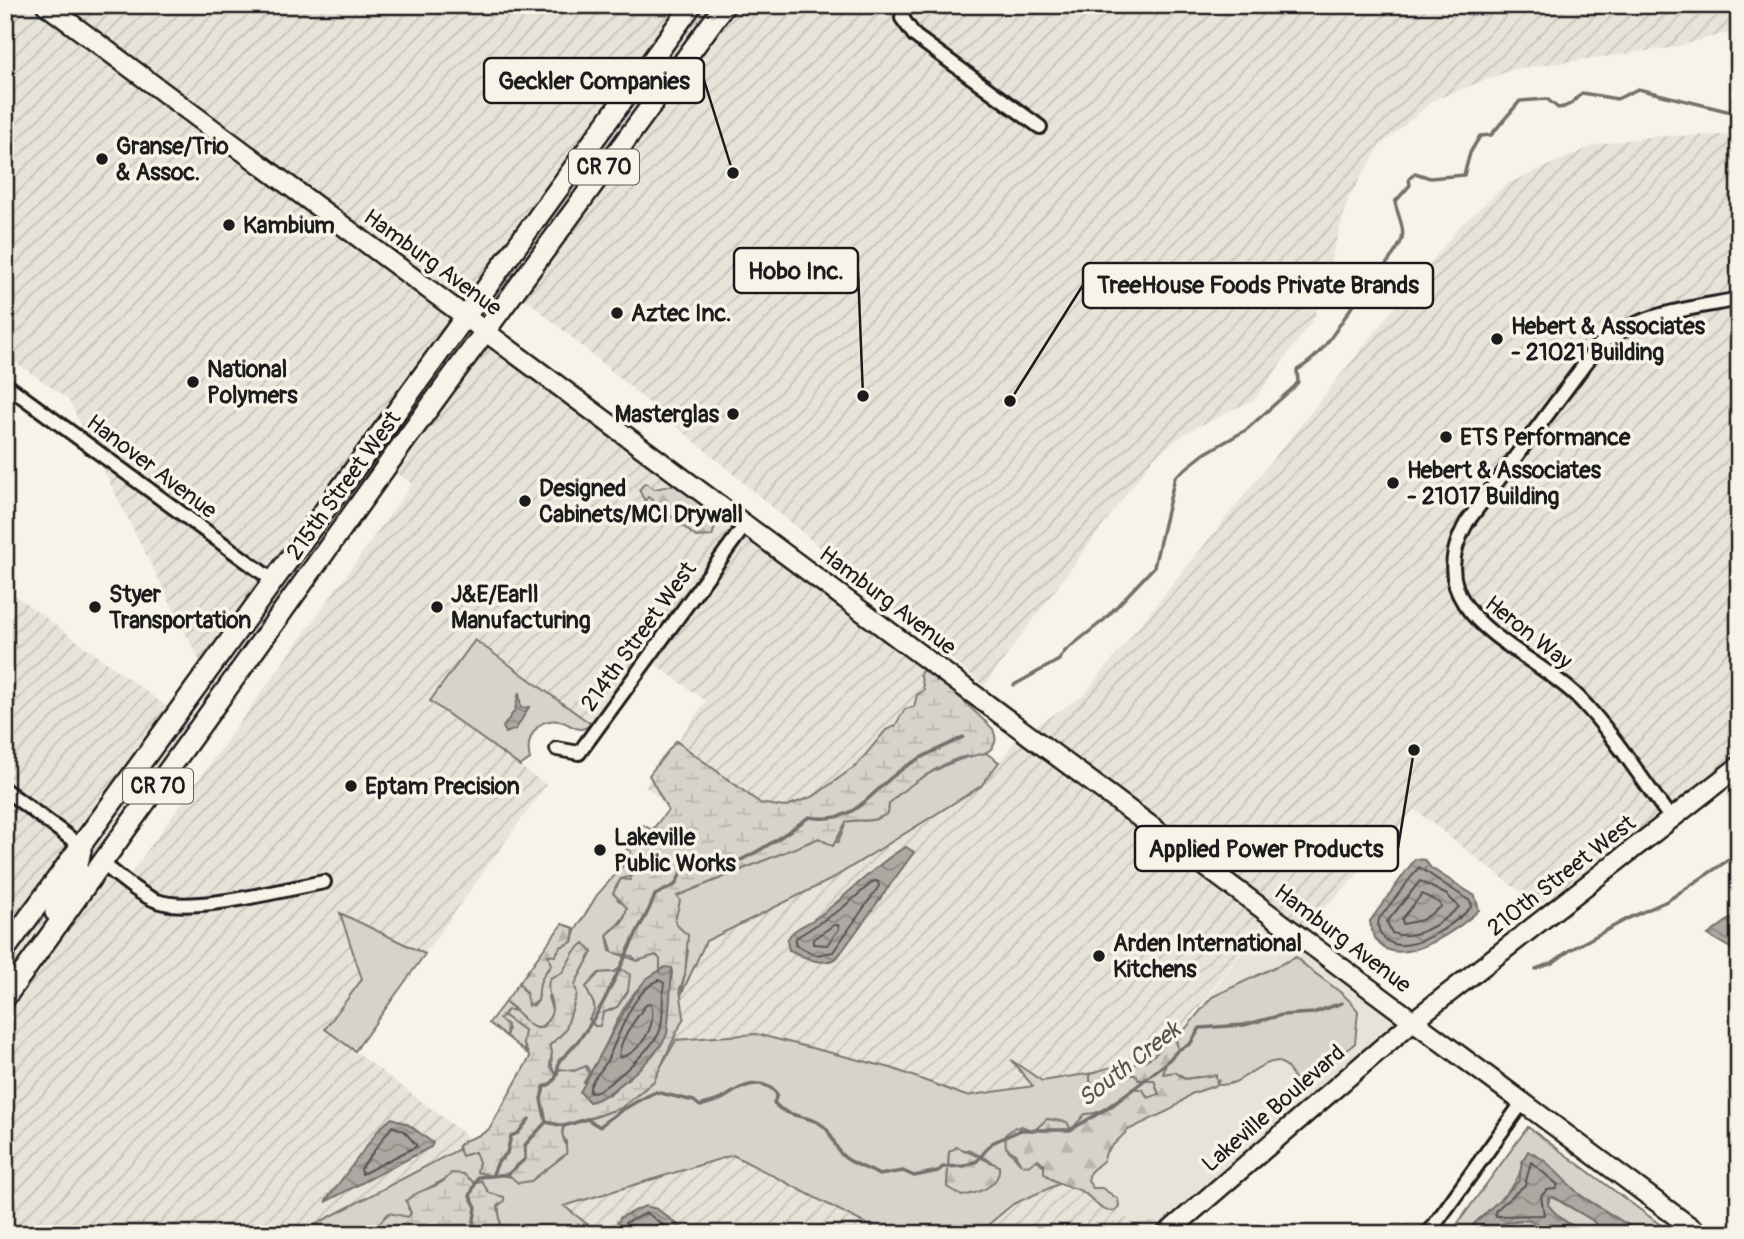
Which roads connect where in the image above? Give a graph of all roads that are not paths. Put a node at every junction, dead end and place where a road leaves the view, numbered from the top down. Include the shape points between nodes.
1 (46, 5) edge
2 (692, 5) edge
3 (725, 5) edge
4 (904, 12) edge
5 (1040, 127) dead end
6 (1739, 299) edge
7 (467, 317) junction
8 (485, 331) junction
9 (5, 384) edge
10 (745, 525) junction
11 (275, 583) junction
12 (186, 702) junction
13 (557, 748) dead end
14 (1739, 766) edge
15 (5, 790) edge
16 (1672, 820) junction
17 (81, 846) junction
18 (103, 864) junction
19 (324, 882) dead end
20 (5, 950) edge
21 (8, 994) edge
22 (1413, 1021) junction
23 (1522, 1103) junction
24 (1166, 1234) edge
25 (1428, 1234) edge
26 (1700, 1234) edge

1 - 7 street, Hamburg Avenue
2 - 7 main road, 215th Street West / CR 70
3 - 8 main road, 215th Street West / CR 70
4 - 5 street via 915,36
6 - 16 street, Heron Way via 1649,316 1599,345 1467,523 1453,556 1455,586 1468,611 1577,697
7 - 8 street, Hamburg Avenue
7 - 11 main road, 215th Street West / CR 70
8 - 10 street, Hamburg Avenue
8 - 18 main road, 215th Street West / CR 70
9 - 11 street, Hanover Avenue
10 - 13 street, 214th Street West via 579,753
10 - 22 street, Hamburg Avenue
11 - 12 main road, 215th Street West / CR 70
12 - 17 main road, 215th Street West / CR 70
12 - 18 main road via 104,835
14 - 16 street, 210th Street West
15 - 17 street
16 - 22 street, 210th Street West
17 - 20 main road, 215th Street West / CR 70
17 - 21 main road via 75,878 19,964
18 - 19 street via 143,894 175,905
18 - 21 main road, 215th Street West / CR 70
22 - 23 street, Hamburg Avenue
22 - 24 street, Lakeville Boulevard
23 - 25 street
23 - 26 street, Hamburg Avenue

